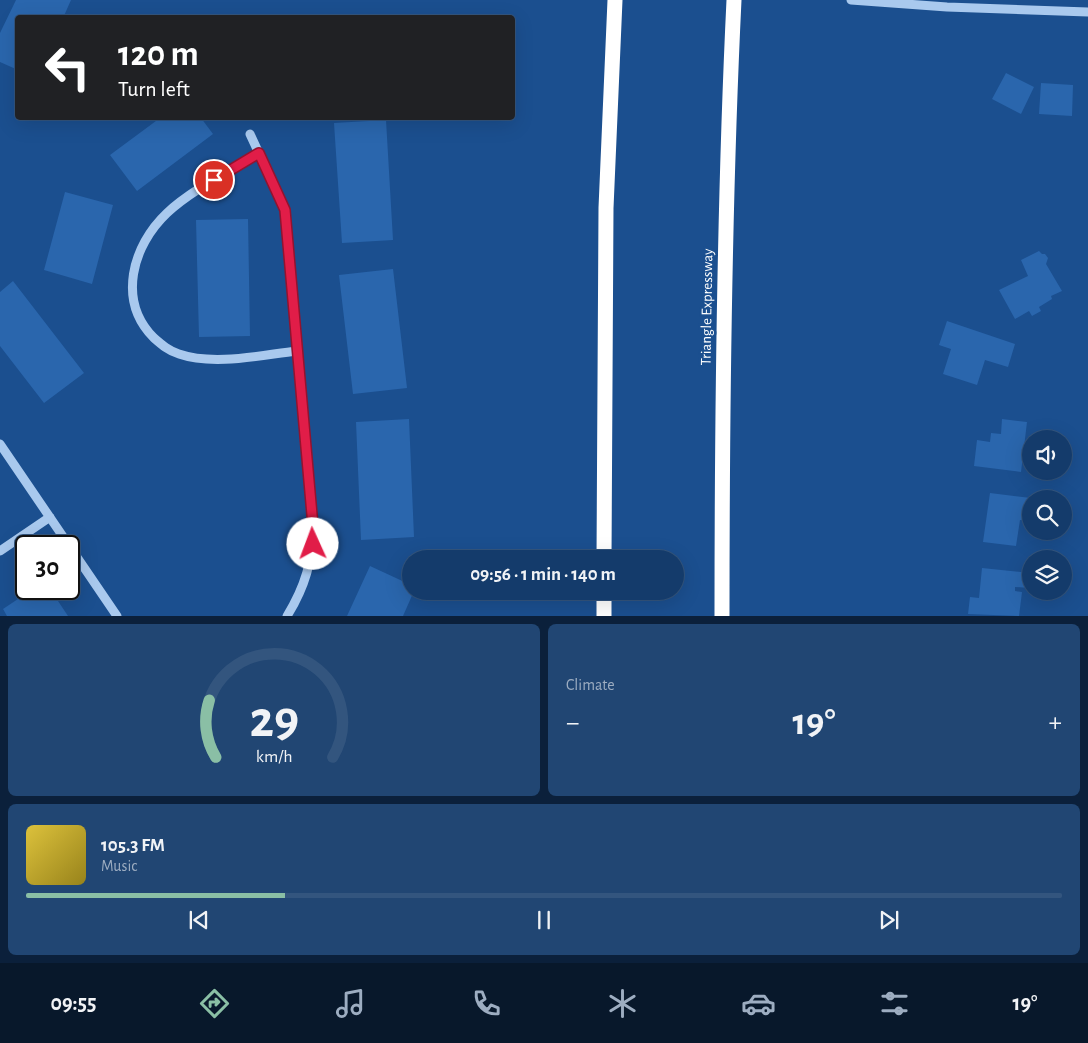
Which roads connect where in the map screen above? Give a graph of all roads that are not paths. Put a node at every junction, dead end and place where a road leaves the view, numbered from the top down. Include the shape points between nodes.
1 (615, 0) edge
2 (734, 0) edge
3 (851, 0) edge
4 (1088, 12) edge
5 (250, 134) dead end
6 (259, 153) junction
7 (297, 351) junction
8 (0, 444) edge
9 (50, 517) junction
10 (604, 550) edge
11 (0, 551) edge
12 (604, 600) edge
13 (117, 616) edge
14 (287, 616) edge
15 (604, 616) edge
16 (722, 616) edge

1 - 10 highway via 606,208
2 - 16 highway, Triangle Expressway via 722,440
3 - 4 street
5 - 6 street
6 - 7 street via 285,210
6 - 7 street via 167,213 141,248 134,266 132,288 144,328 164,347 180,354 230,359
7 - 14 street via 313,544 305,580
8 - 9 street
9 - 11 street
9 - 13 street
12 - 15 highway

